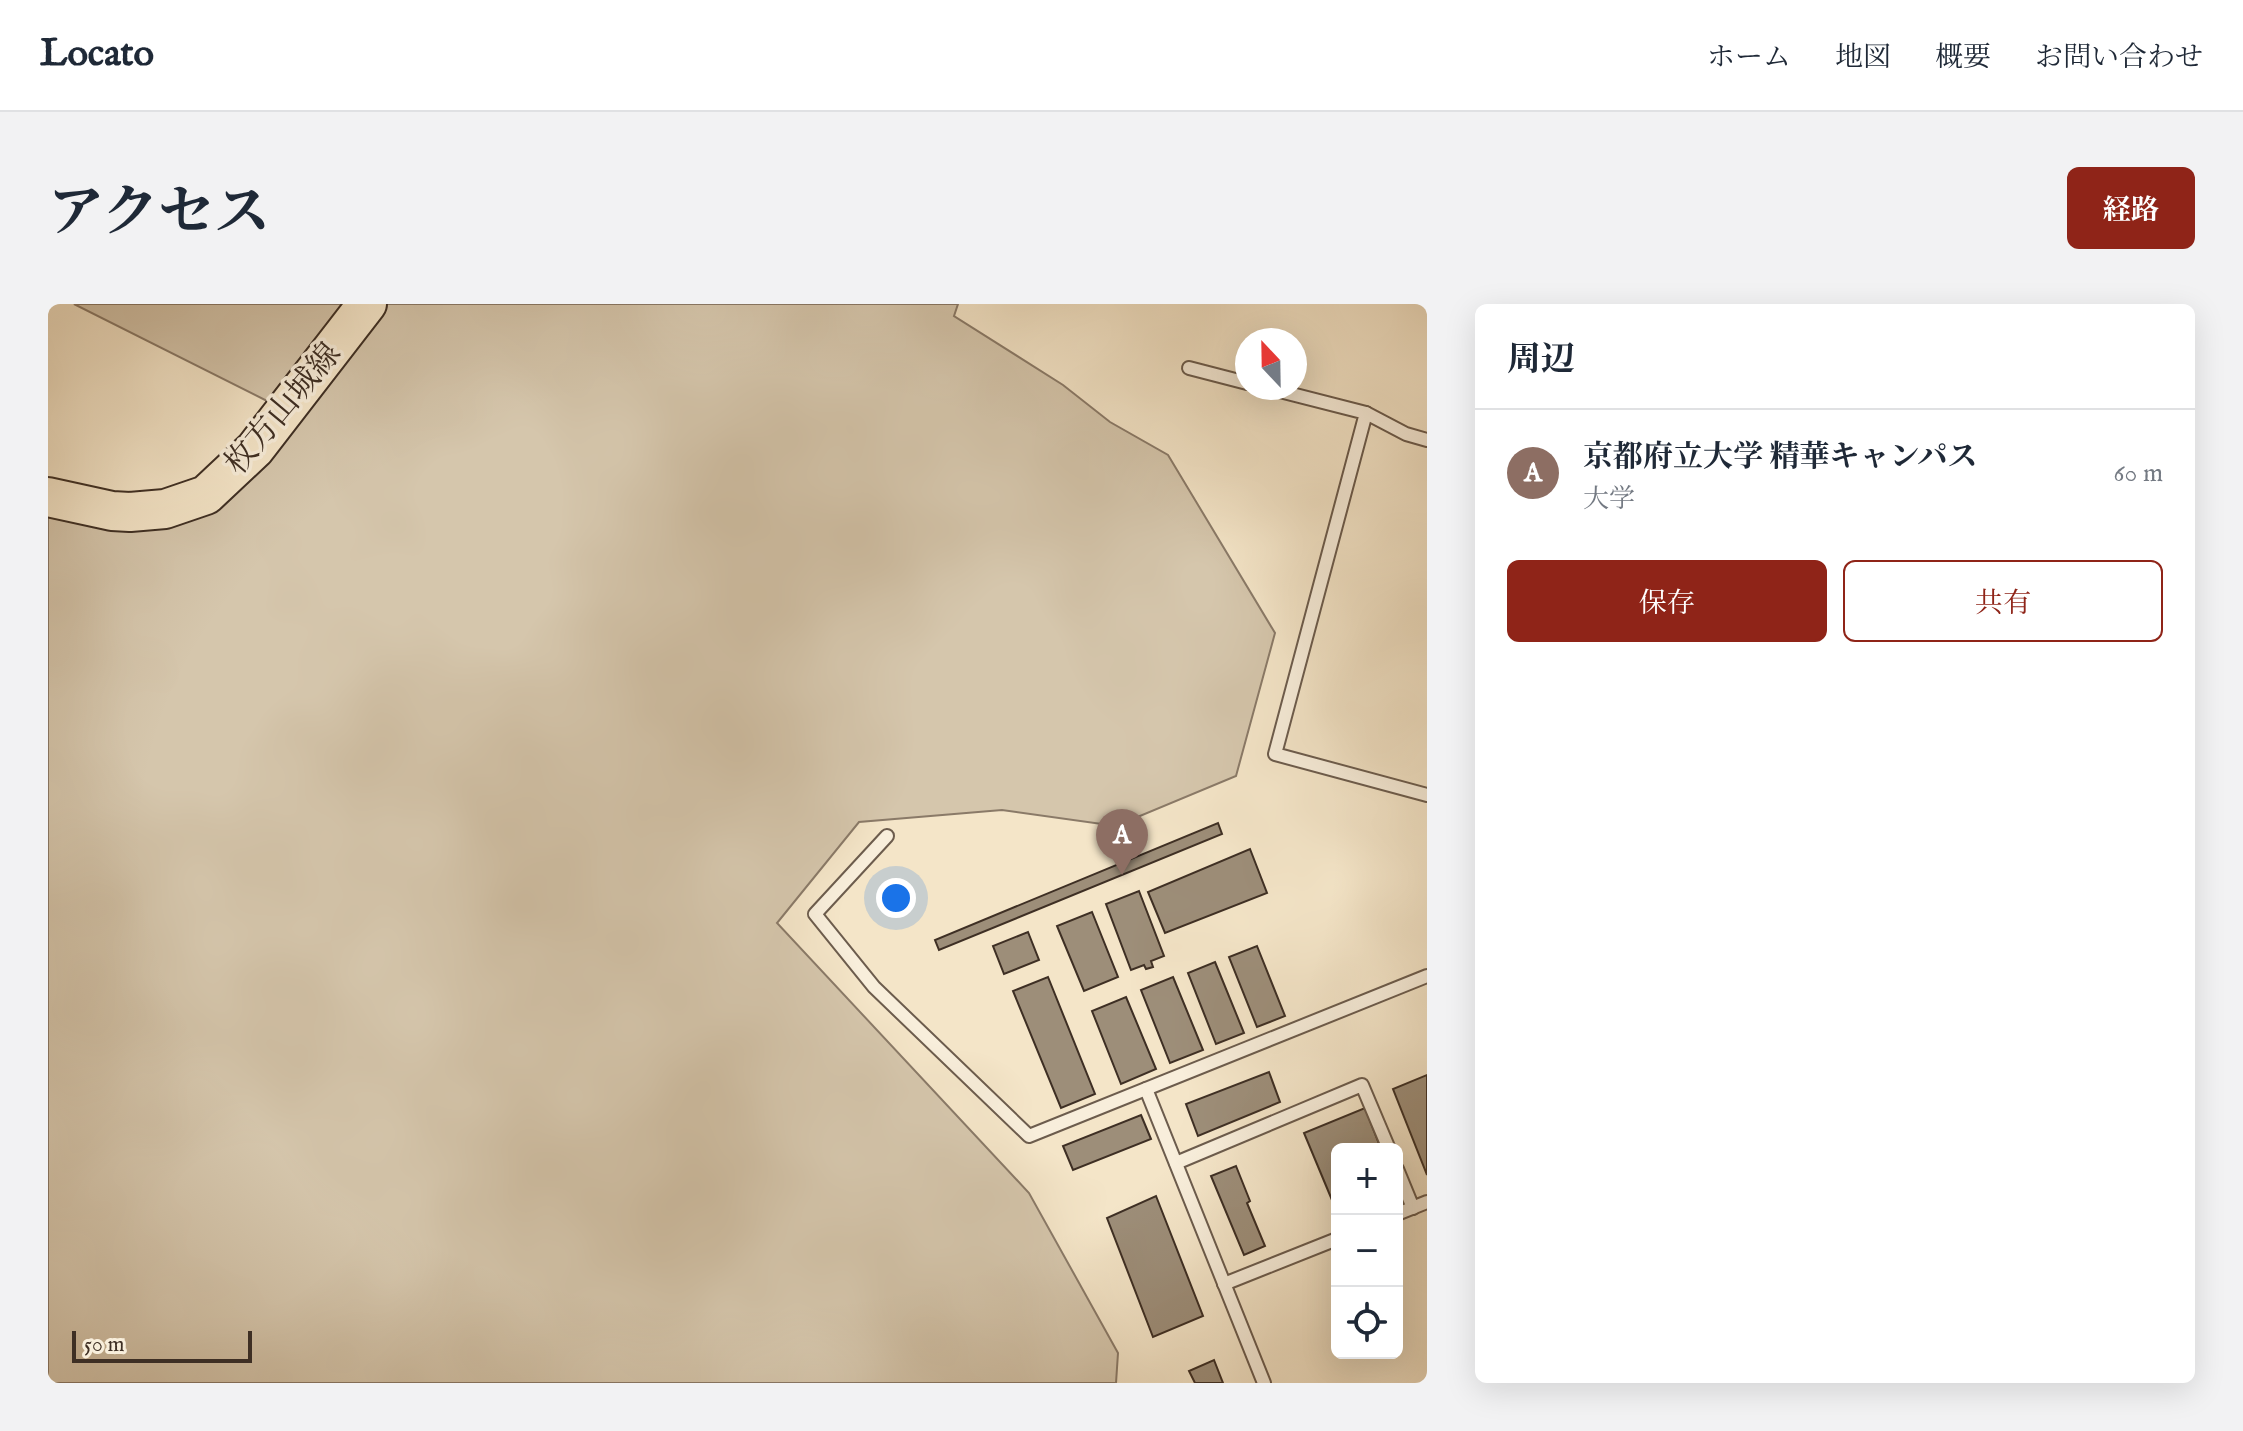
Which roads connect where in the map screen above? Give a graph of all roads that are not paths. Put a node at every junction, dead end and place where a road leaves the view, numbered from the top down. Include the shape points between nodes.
1 (367, 304) edge
2 (1189, 368) dead end
3 (1235, 380) edge
4 (1307, 398) edge
5 (1366, 413) junction
6 (1427, 440) edge
7 (48, 497) edge
8 (1427, 795) edge
9 (887, 836) dead end
10 (1427, 976) edge
11 (1146, 1089) junction
12 (1386, 1143) edge
13 (1176, 1163) junction
14 (1403, 1184) edge
15 (1427, 1202) edge
16 (1413, 1208) junction
17 (1403, 1212) edge
18 (1331, 1241) edge
19 (1224, 1284) junction
20 (1264, 1383) edge

1 - 7 main road, 枚方山城線 via 255,449 206,495 165,509 130,512
2 - 3 lane
4 - 5 lane
5 - 6 lane
5 - 8 lane via 1275,754
9 - 11 lane via 815,914 874,987 1029,1136
10 - 11 lane
11 - 13 lane
12 - 13 lane via 1362,1085
13 - 19 lane
14 - 16 lane
15 - 16 lane
16 - 17 lane
18 - 19 lane
19 - 20 lane

